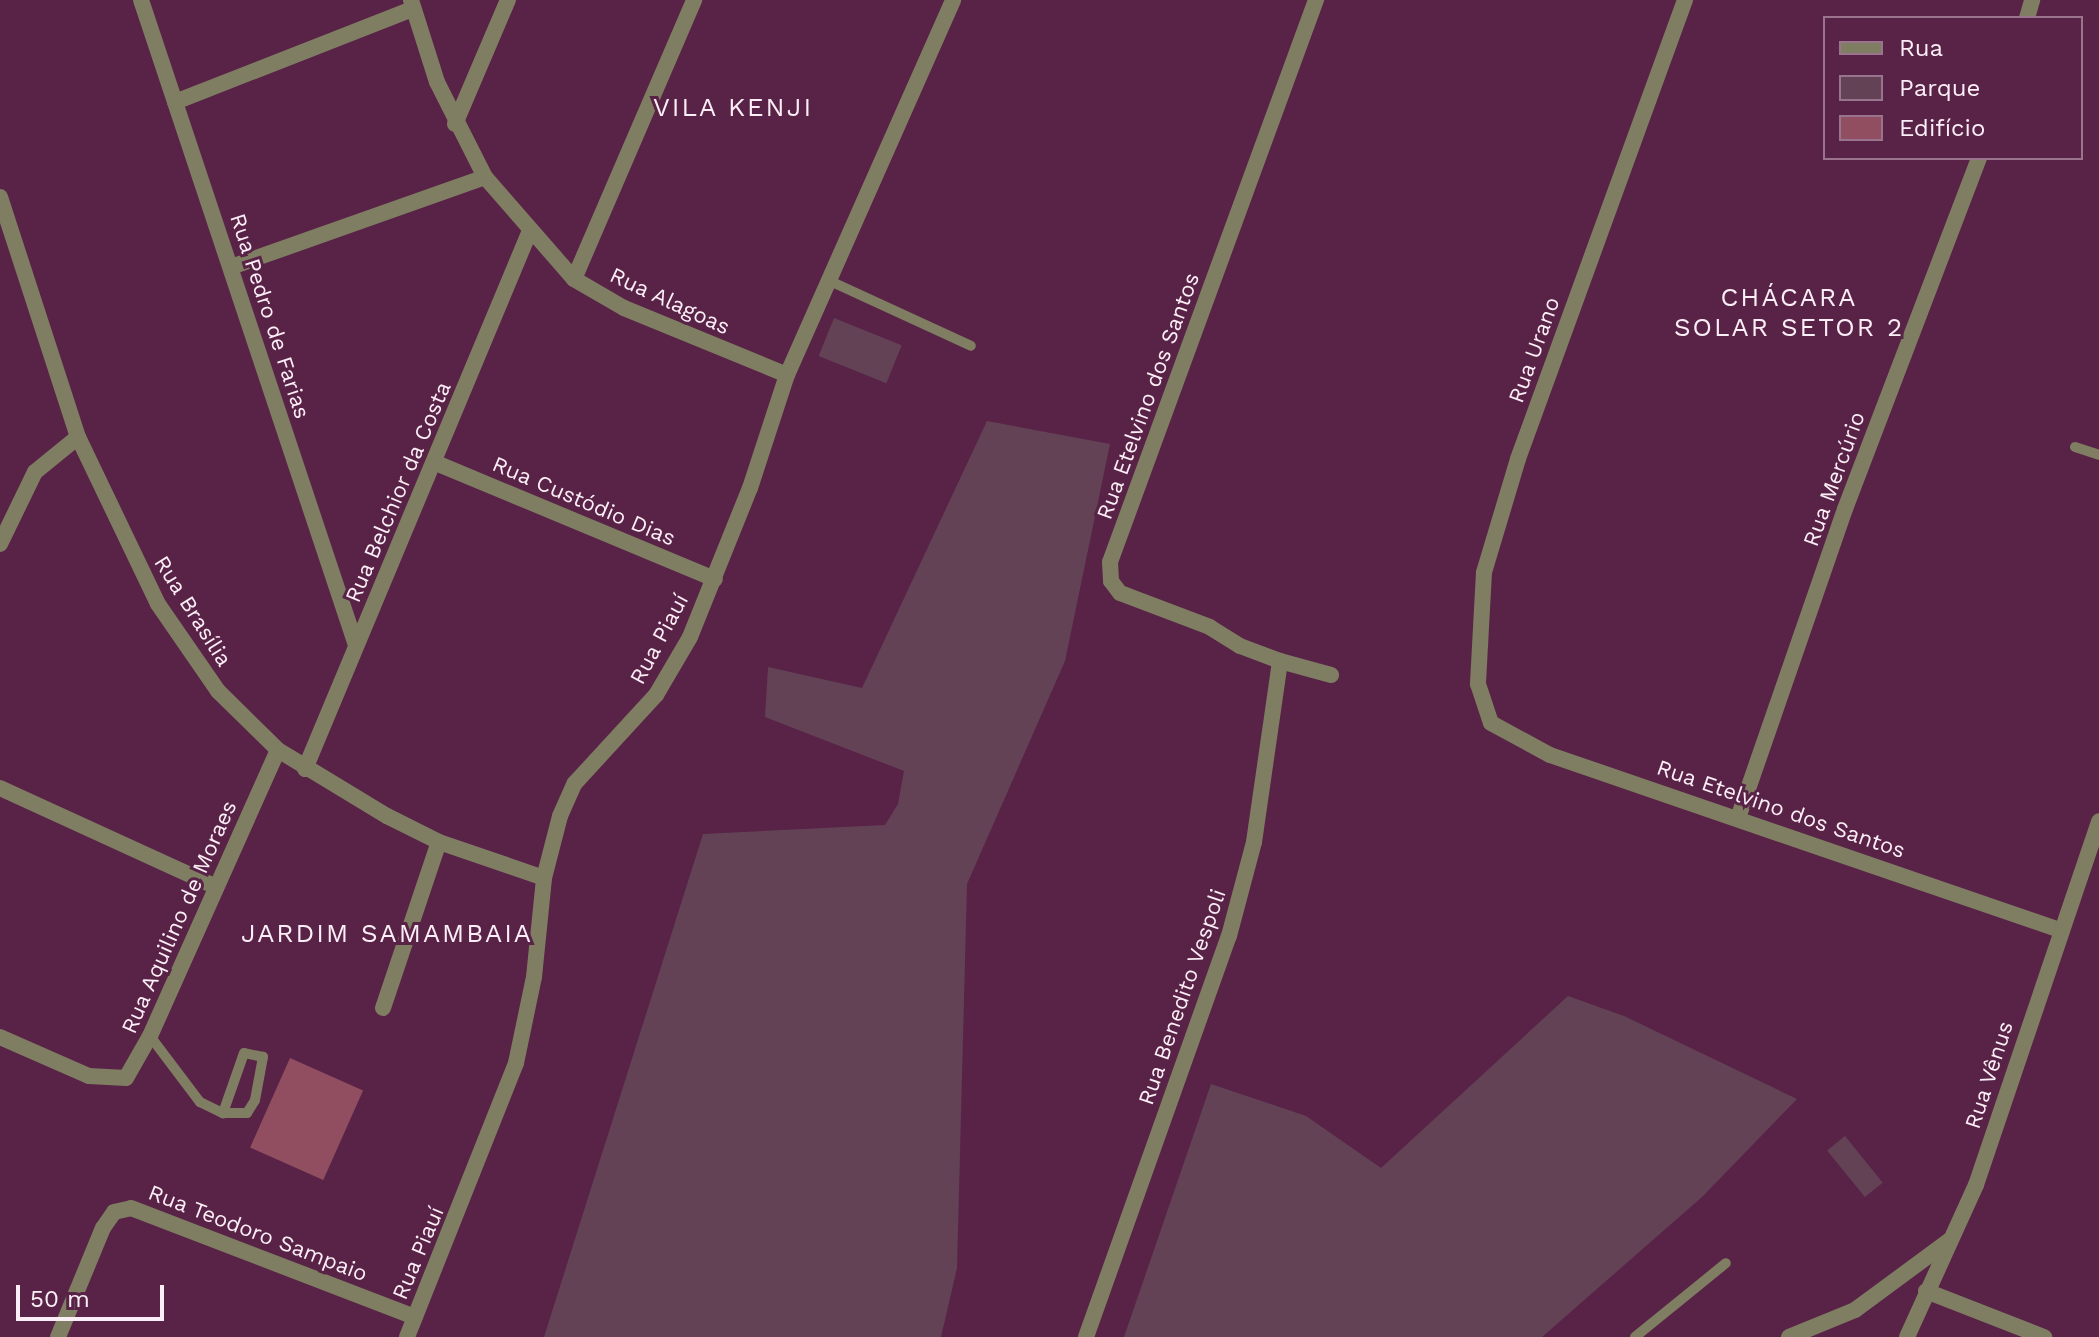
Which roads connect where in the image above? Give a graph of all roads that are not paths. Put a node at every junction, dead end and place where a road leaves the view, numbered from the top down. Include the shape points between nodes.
1 (141, 0) edge
2 (508, 0) edge
3 (694, 0) edge
4 (953, 0) edge
5 (1316, 0) edge
6 (1685, 0) edge
7 (412, 4) edge
8 (175, 102) junction
9 (455, 124) junction
10 (1978, 160) edge
11 (485, 177) junction
12 (0, 197) edge
13 (529, 233) junction
14 (231, 267) junction
15 (574, 279) junction
16 (830, 281) junction
17 (971, 346) dead end
18 (787, 375) junction
19 (78, 437) junction
20 (2075, 447) dead end
21 (2099, 455) edge
22 (436, 463) junction
23 (0, 544) edge
24 (715, 579) junction
25 (356, 645) junction
26 (1280, 661) junction
27 (1331, 675) dead end
28 (1491, 723) joint
29 (278, 750) junction
30 (305, 769) junction
31 (0, 788) edge
32 (1738, 818) junction
33 (2099, 821) edge
34 (439, 842) junction
35 (544, 878) junction
36 (216, 887) junction
37 (2060, 930) junction
38 (383, 1008) dead end
39 (150, 1036) junction
40 (0, 1037) edge
41 (223, 1113) junction
42 (1951, 1239) junction
43 (1726, 1263) dead end
44 (1926, 1291) junction
45 (415, 1317) junction
46 (58, 1337) edge
47 (407, 1337) edge
48 (1086, 1337) edge
49 (1635, 1337) edge
50 (1789, 1337) edge
51 (1907, 1337) edge
52 (2044, 1337) edge

1 - 8 street, Rua Pedro de Farias
2 - 9 street
3 - 15 street
4 - 16 street, Rua Piauí
5 - 26 street, Rua Etelvino dos Santos via 1110,562 1111,581 1120,593
6 - 28 street, Rua Urano via 1518,459 1484,572 1478,684
7 - 8 street
7 - 9 street, Rua Alagoas
8 - 14 street, Rua Pedro de Farias
9 - 11 street, Rua Alagoas
10 - 32 street, Rua Mercúrio via 1845,509
11 - 13 street, Rua Alagoas
11 - 14 street
12 - 19 street, Rua Brasília
13 - 15 street, Rua Alagoas
13 - 22 street, Rua Belchior da Costa
14 - 25 street, Rua Pedro de Farias
15 - 18 street, Rua Alagoas via 624,308
16 - 17 lane
16 - 18 street, Rua Piauí
18 - 24 street, Rua Piauí
19 - 23 street via 35,472
19 - 29 street, Rua Brasília via 113,516 187,652 235,710
20 - 21 lane
22 - 24 street, Rua Custódio Dias
22 - 25 street, Rua Belchior da Costa
24 - 35 street, Rua Piauí via 656,695 575,783 560,816
25 - 30 street, Rua Belchior da Costa
26 - 27 street, Rua Etelvino dos Santos
26 - 48 street, Rua Benedito Vespoli via 1254,842 1229,936
28 - 32 street, Rua Etelvino dos Santos via 1550,755
29 - 30 street, Rua Brasília
29 - 36 street, Rua Aquilino de Moraes
30 - 34 street, Rua Brasília
31 - 36 street
32 - 37 street, Rua Etelvino dos Santos
33 - 37 street, Rua Vênus
34 - 35 street, Rua Brasília
34 - 38 street
35 - 45 street, Rua Piauí via 534,977 516,1063
36 - 39 street, Rua Aquilino de Moraes
37 - 42 street, Rua Vênus via 1976,1185
39 - 40 street, Rua Aquilino de Moraes via 126,1078 103,1080
39 - 41 lane via 200,1102
41 - 41 lane via 247,1113 255,1100 263,1057 244,1053
42 - 44 street, Rua Vênus
42 - 50 street via 1855,1310
43 - 49 lane
44 - 51 street, Rua Vênus
44 - 52 street
45 - 46 street, Rua Teodoro Sampaio via 131,1208 114,1212 103,1228
45 - 47 street, Rua Piauí

